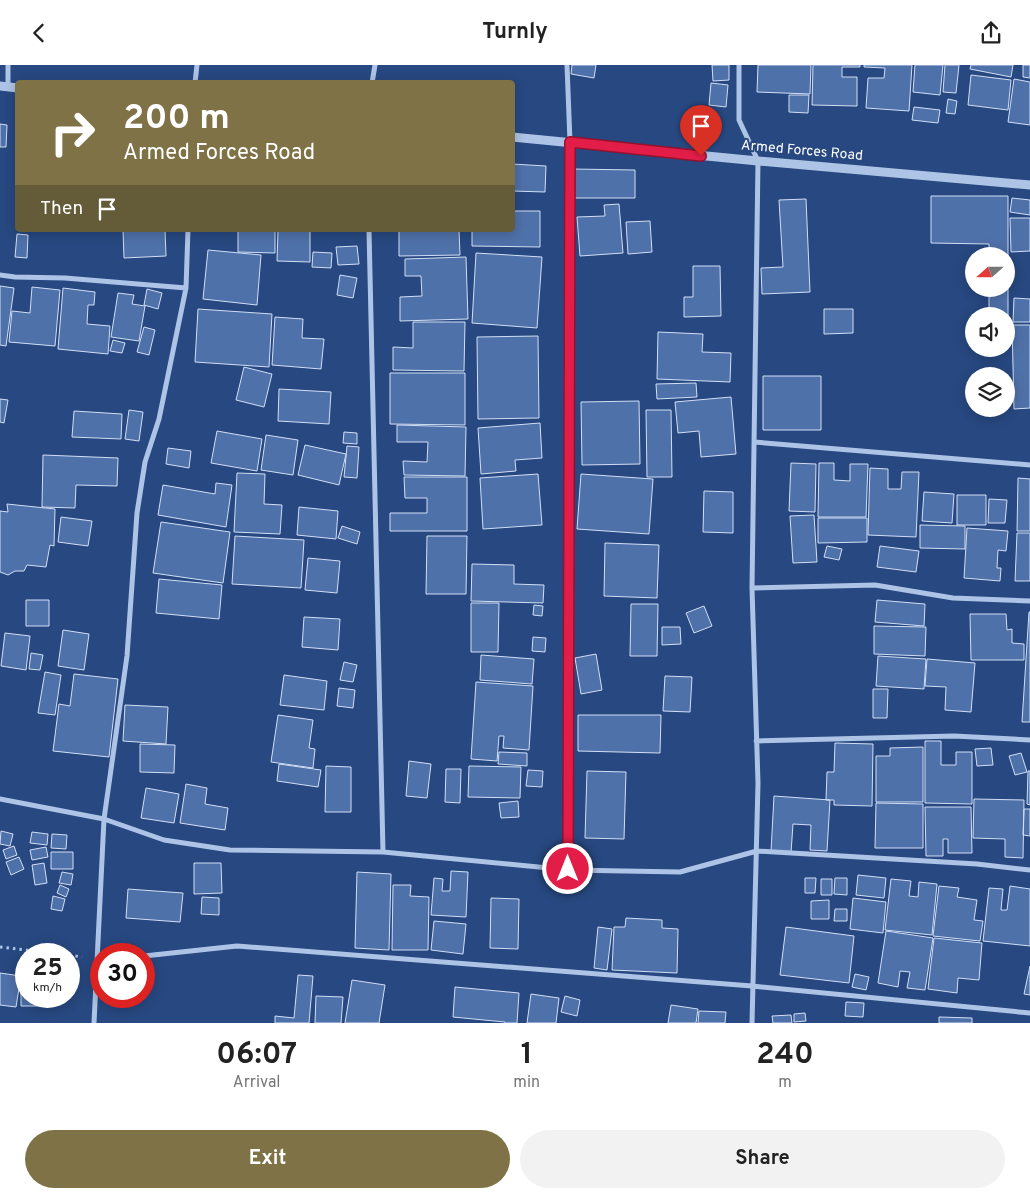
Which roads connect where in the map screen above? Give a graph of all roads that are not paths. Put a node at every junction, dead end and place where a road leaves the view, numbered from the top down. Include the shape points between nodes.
1 (8, 65) edge
2 (197, 65) edge
3 (375, 65) edge
4 (567, 65) edge
5 (739, 65) edge
6 (196, 80) edge
7 (372, 80) edge
8 (9, 87) edge
9 (515, 137) edge
10 (570, 142) junction
11 (758, 161) junction
12 (1030, 185) edge
13 (188, 232) edge
14 (369, 232) edge
15 (0, 275) edge
16 (186, 288) junction
17 (754, 441) junction
18 (1030, 465) edge
19 (752, 588) junction
20 (1030, 601) edge
21 (1030, 740) edge
22 (756, 741) junction
23 (0, 799) edge
24 (104, 819) junction
25 (757, 851) junction
26 (383, 852) junction
27 (568, 869) junction
28 (1030, 870) edge
29 (100, 943) edge
30 (155, 955) edge
31 (752, 986) junction
32 (95, 1008) edge
33 (1030, 1013) edge
34 (94, 1023) edge
35 (752, 1023) edge

1 - 8 street
2 - 6 street
3 - 7 street
4 - 10 street
5 - 11 street via 739,120
9 - 10 street, Armed Forces Road
10 - 11 street, Armed Forces Road
10 - 27 street
11 - 12 street, Armed Forces Road
11 - 17 street
13 - 16 street
14 - 26 street
15 - 16 street
16 - 24 street via 159,419 145,462 137,513 127,656
17 - 18 street
17 - 19 street
19 - 20 street via 874,585 953,598
19 - 22 street
21 - 22 street via 954,736
22 - 25 street
23 - 24 street
24 - 26 street via 164,839 230,850
24 - 29 street
25 - 27 street via 680,872
25 - 28 street
25 - 31 street
26 - 27 street
30 - 31 street via 237,946
31 - 33 street
31 - 35 street
32 - 34 street

